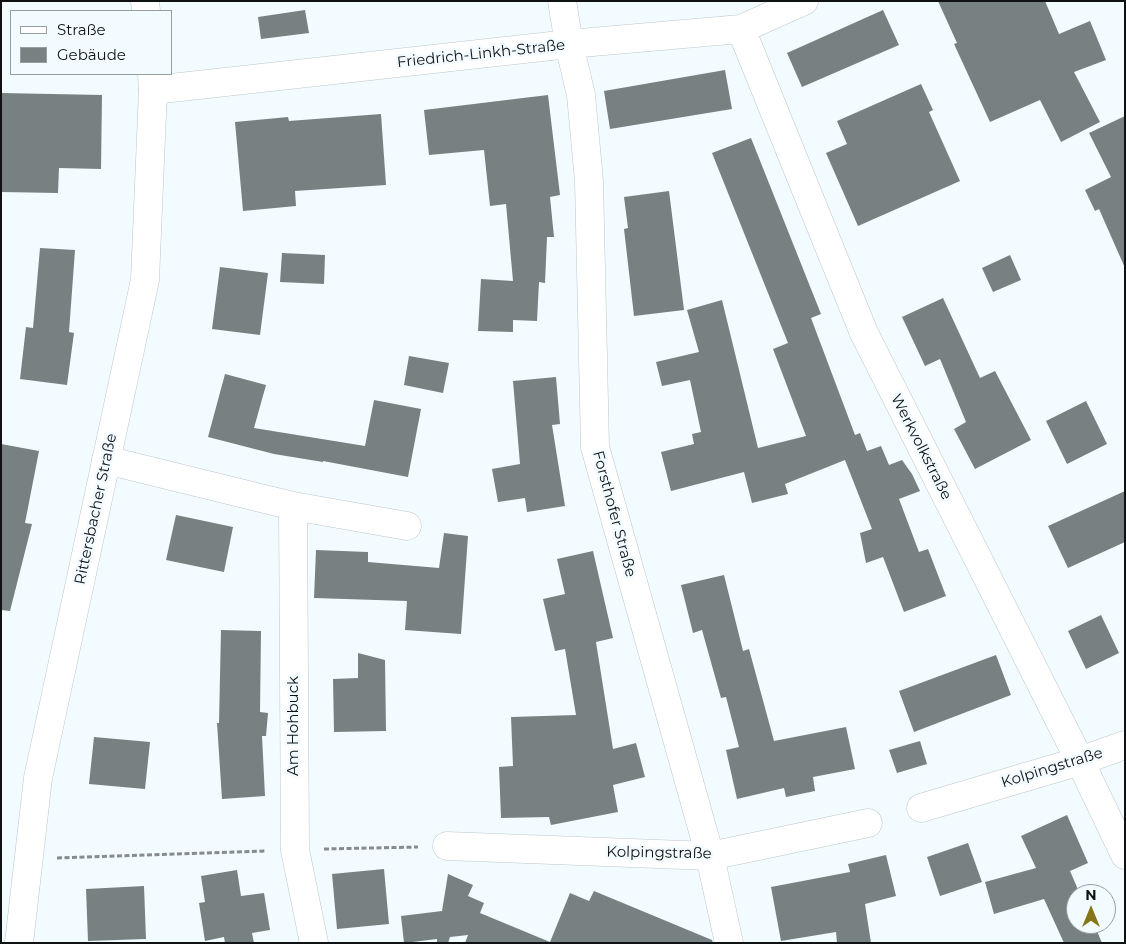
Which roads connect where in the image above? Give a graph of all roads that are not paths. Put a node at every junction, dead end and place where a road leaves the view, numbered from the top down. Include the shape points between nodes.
1 (562, 1) edge
2 (804, 1) edge
3 (741, 29) junction
4 (569, 44) junction
5 (153, 82) edge
6 (106, 460) junction
7 (293, 506) junction
8 (407, 526) dead end
9 (1125, 745) edge
10 (1080, 761) junction
11 (922, 808) dead end
12 (868, 823) dead end
13 (447, 846) road end
14 (1125, 855) edge
15 (710, 856) junction
16 (19, 943) edge
17 (314, 943) edge
18 (729, 943) edge

1 - 4 street, Forsthofer Straße
2 - 3 street, Friedrich-Linkh-Straße
3 - 4 street, Friedrich-Linkh-Straße
3 - 10 street, Werkvolkstraße via 864,333
4 - 5 street, Friedrich-Linkh-Straße
4 - 15 street, Forsthofer Straße via 581,95 590,181 595,447
5 - 6 street, Rittersbacher Straße via 146,280
6 - 7 street
6 - 16 street, Rittersbacher Straße via 38,778
7 - 8 street
7 - 17 street, Am Hohbuck via 294,850
9 - 10 street, Kolpingstraße
10 - 11 street, Kolpingstraße
10 - 14 street, Werkvolkstraße
12 - 15 street, Kolpingstraße
13 - 15 street, Kolpingstraße
15 - 18 street, Forsthofer Straße

